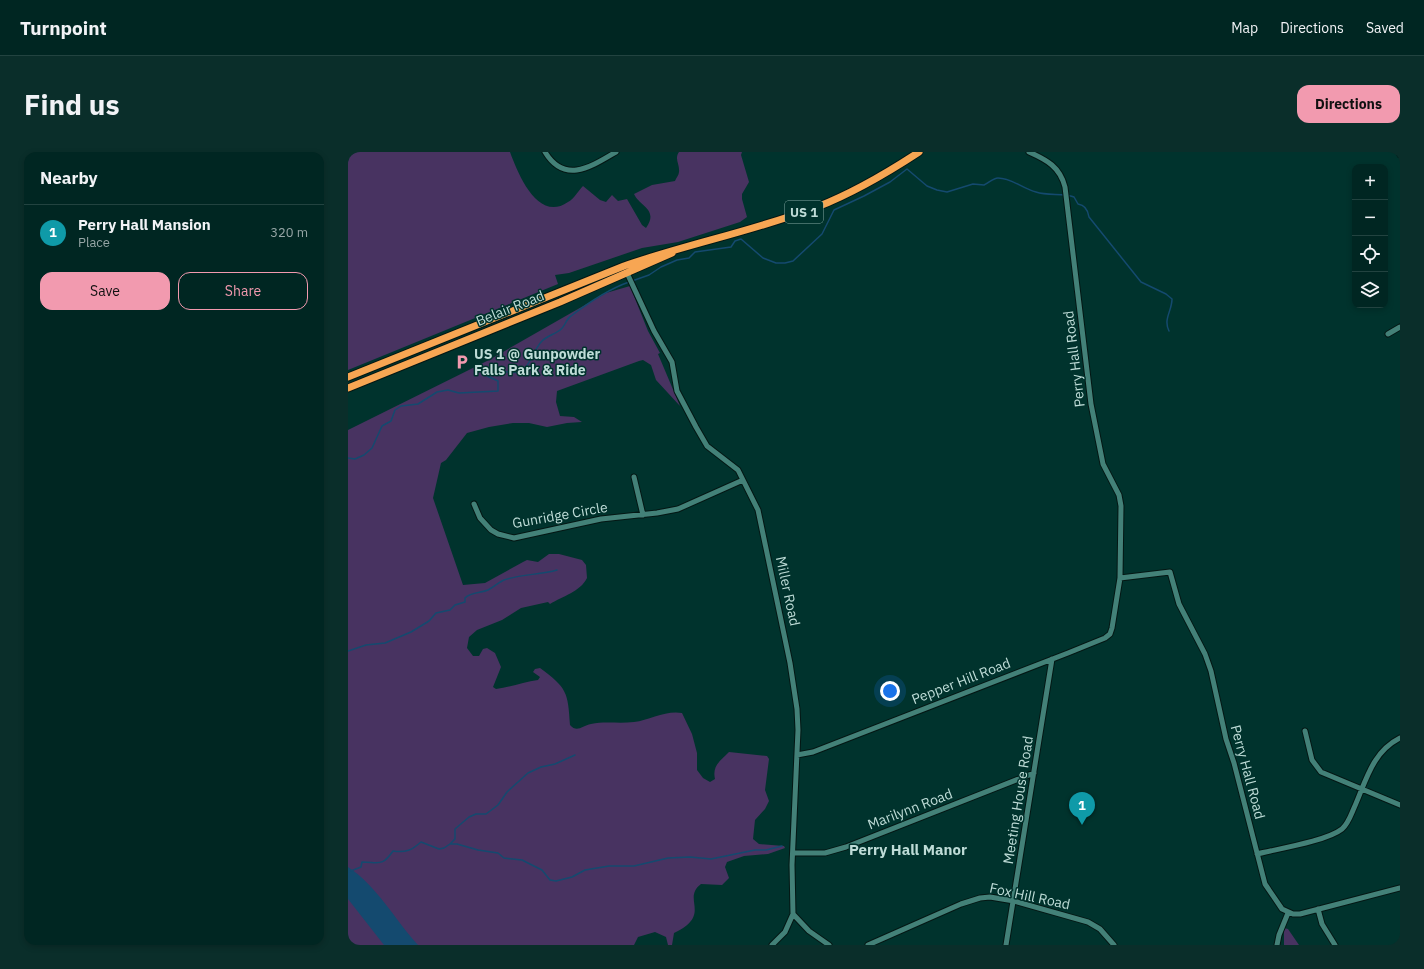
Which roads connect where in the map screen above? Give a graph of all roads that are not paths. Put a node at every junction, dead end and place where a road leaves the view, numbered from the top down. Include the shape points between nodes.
1 (545, 152) edge
2 (616, 152) edge
3 (919, 152) edge
4 (1029, 152) edge
5 (1399, 152) edge
6 (1400, 155) edge
7 (679, 249) junction
8 (624, 266) junction
9 (630, 278) junction
10 (1400, 328) edge
11 (1388, 334) dead end
12 (348, 377) edge
13 (348, 388) edge
14 (634, 477) dead end
15 (743, 480) junction
16 (474, 504) dead end
17 (643, 515) junction
18 (1120, 578) junction
19 (1110, 634) joint
20 (1052, 659) junction
21 (1305, 731) dead end
22 (1400, 738) edge
23 (797, 755) junction
24 (1034, 773) junction
25 (1362, 790) junction
26 (1400, 805) edge
27 (793, 853) junction
28 (1257, 854) junction
29 (1400, 888) edge
30 (1014, 901) junction
31 (1318, 909) junction
32 (1288, 913) junction
33 (792, 914) junction
34 (772, 945) edge
35 (829, 945) edge
36 (868, 945) edge
37 (1006, 945) edge
38 (1114, 945) edge
39 (1277, 945) edge
40 (1336, 945) edge

1 - 2 street via 562,168 579,171 594,166
3 - 7 highway, Belair Road / US 1 via 850,193 817,207
4 - 18 street, Perry Hall Road via 1049,161 1058,170 1067,196 1090,403 1103,464 1120,500
5 - 6 street
7 - 8 highway, Belair Road / US 1
7 - 9 highway, Belair Road / US 1
8 - 9 highway
8 - 12 highway, Belair Road / US 1
9 - 13 highway, Belair Road / US 1 via 560,302
9 - 15 street, Miller Road via 654,331 672,362 677,391 699,434 712,451 738,470
10 - 11 street
14 - 17 street
15 - 17 street, Gunridge Circle via 678,509
15 - 23 street, Miller Road via 758,510 790,663 798,709
16 - 17 street, Gunridge Circle via 480,518 491,530 514,538 601,520
18 - 19 street, Perry Hall Road
18 - 28 street, Perry Hall Road via 1170,572 1179,604 1211,671 1226,739
19 - 20 street, Pepper Hill Road
20 - 23 street, Pepper Hill Road via 813,752
20 - 24 street, Meeting House Road
21 - 25 street via 1312,760 1318,769
22 - 25 street via 1381,751
23 - 27 street, Miller Road
24 - 27 street, Marilynn Road via 846,847 825,853
24 - 30 street, Meeting House Road
25 - 26 street
25 - 28 street via 1347,824 1338,831 1325,837
27 - 33 street, Miller Road
28 - 32 street, Perry Hall Road via 1265,884 1282,909
29 - 31 street
30 - 36 street, Fox Hill Road via 990,897 972,899
30 - 37 street, Meeting House Road
30 - 38 street, Fox Hill Road via 1088,922 1100,929
31 - 32 street via 1300,914
31 - 40 street via 1322,924
32 - 39 street
33 - 34 street, Miller Road via 786,932
33 - 35 street via 809,931

